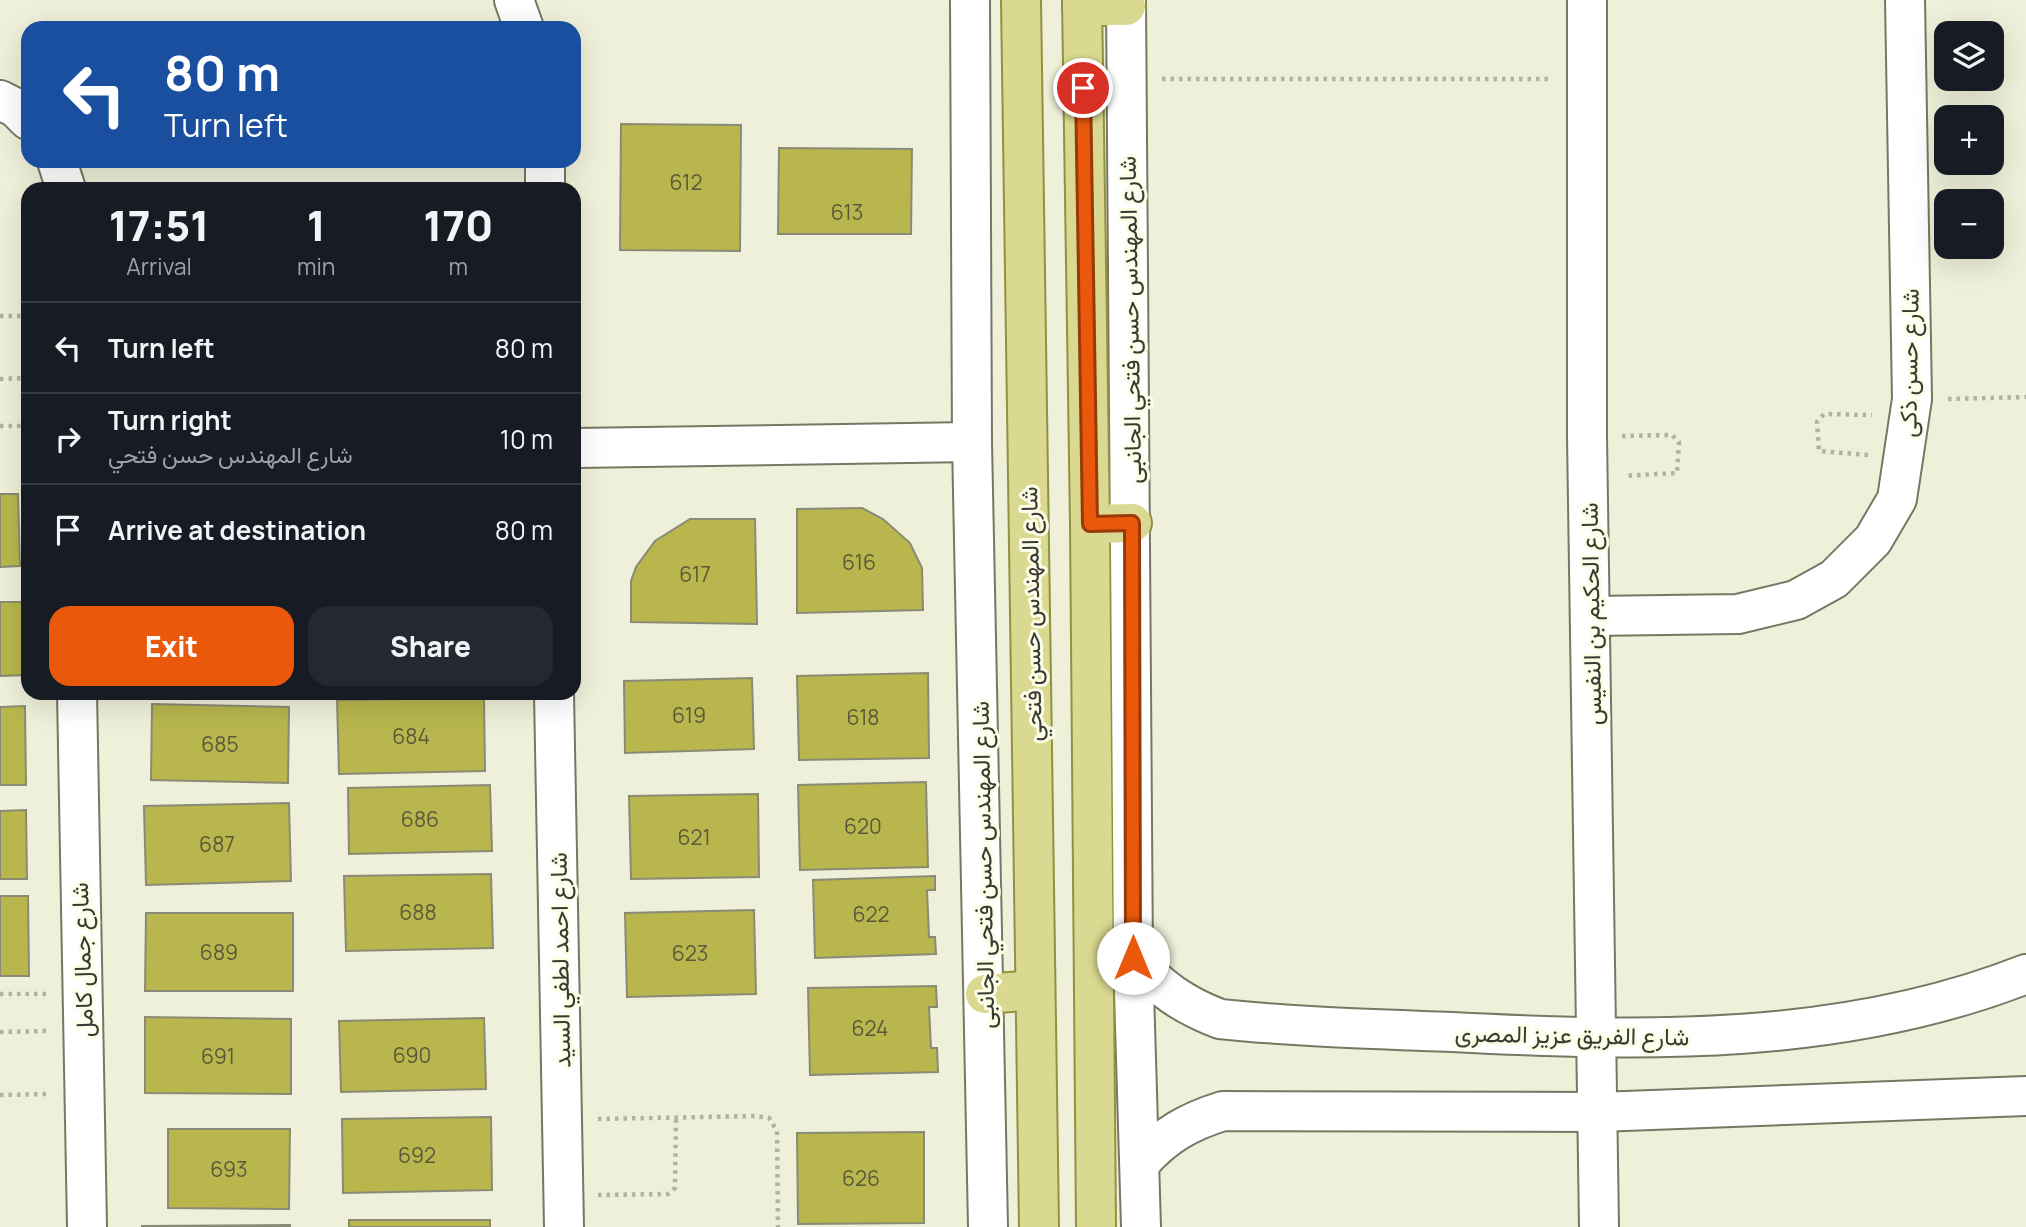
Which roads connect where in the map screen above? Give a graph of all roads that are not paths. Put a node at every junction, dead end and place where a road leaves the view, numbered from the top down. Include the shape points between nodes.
1 (514, 0) edge
2 (970, 0) edge
3 (1021, 0) edge
4 (1587, 0) edge
5 (1905, 0) edge
6 (1082, 3) edge
7 (1126, 3) edge
8 (522, 21) edge
9 (0, 100) edge
10 (21, 113) edge
11 (972, 442) junction
12 (581, 448) edge
13 (1132, 523) junction
14 (1090, 524) junction
15 (1591, 616) junction
16 (77, 700) edge
17 (554, 700) edge
18 (1133, 958) junction
19 (2026, 974) edge
20 (1035, 989) junction
21 (985, 994) junction
22 (1594, 1039) junction
23 (2026, 1096) edge
24 (1598, 1112) junction
25 (1140, 1162) junction
26 (563, 1211) edge
27 (87, 1227) edge
28 (988, 1227) edge
29 (1039, 1227) edge
30 (1096, 1227) edge
31 (1141, 1227) edge
32 (1600, 1227) edge

1 - 8 street
2 - 11 street, شارع المهندس حسن فتحي الجانبى
3 - 20 main road, شارع المهندس حسن فتحي
4 - 15 street, شارع الحكيم بن النفيس
5 - 15 street, شارع حسن ذكى via 1911,408 1897,499 1873,541 1834,579 1796,600 1738,614
6 - 7 main road
6 - 14 main road
7 - 13 street, شارع المهندس حسن فتحي الجانبى
9 - 10 street
11 - 12 street
11 - 21 street, شارع المهندس حسن فتحي الجانبى
13 - 14 main road
13 - 18 street, شارع المهندس حسن فتحي الجانبى
14 - 30 main road
15 - 22 street, شارع الحكيم بن النفيس
16 - 27 street, شارع جمال كامل
17 - 26 street, شارع احمد لطفي السيد
18 - 22 street, شارع الفريق عزيز المصرى via 1157,985 1186,1006 1220,1019
18 - 25 street, شارع المهندس حسن فتحي الجانبى
19 - 22 street, شارع الفريق عزيز المصرى via 1978,992 1856,1023 1740,1035
20 - 21 main road
20 - 29 main road, شارع المهندس حسن فتحي
21 - 28 street, شارع المهندس حسن فتحي الجانبى
22 - 24 street, شارع الحكيم بن النفيس
23 - 24 street
24 - 25 street via 1223,1111 1191,1121 1163,1138
24 - 32 street, شارع الحكيم بن النفيس
25 - 31 street, شارع المهندس حسن فتحي الجانبى

